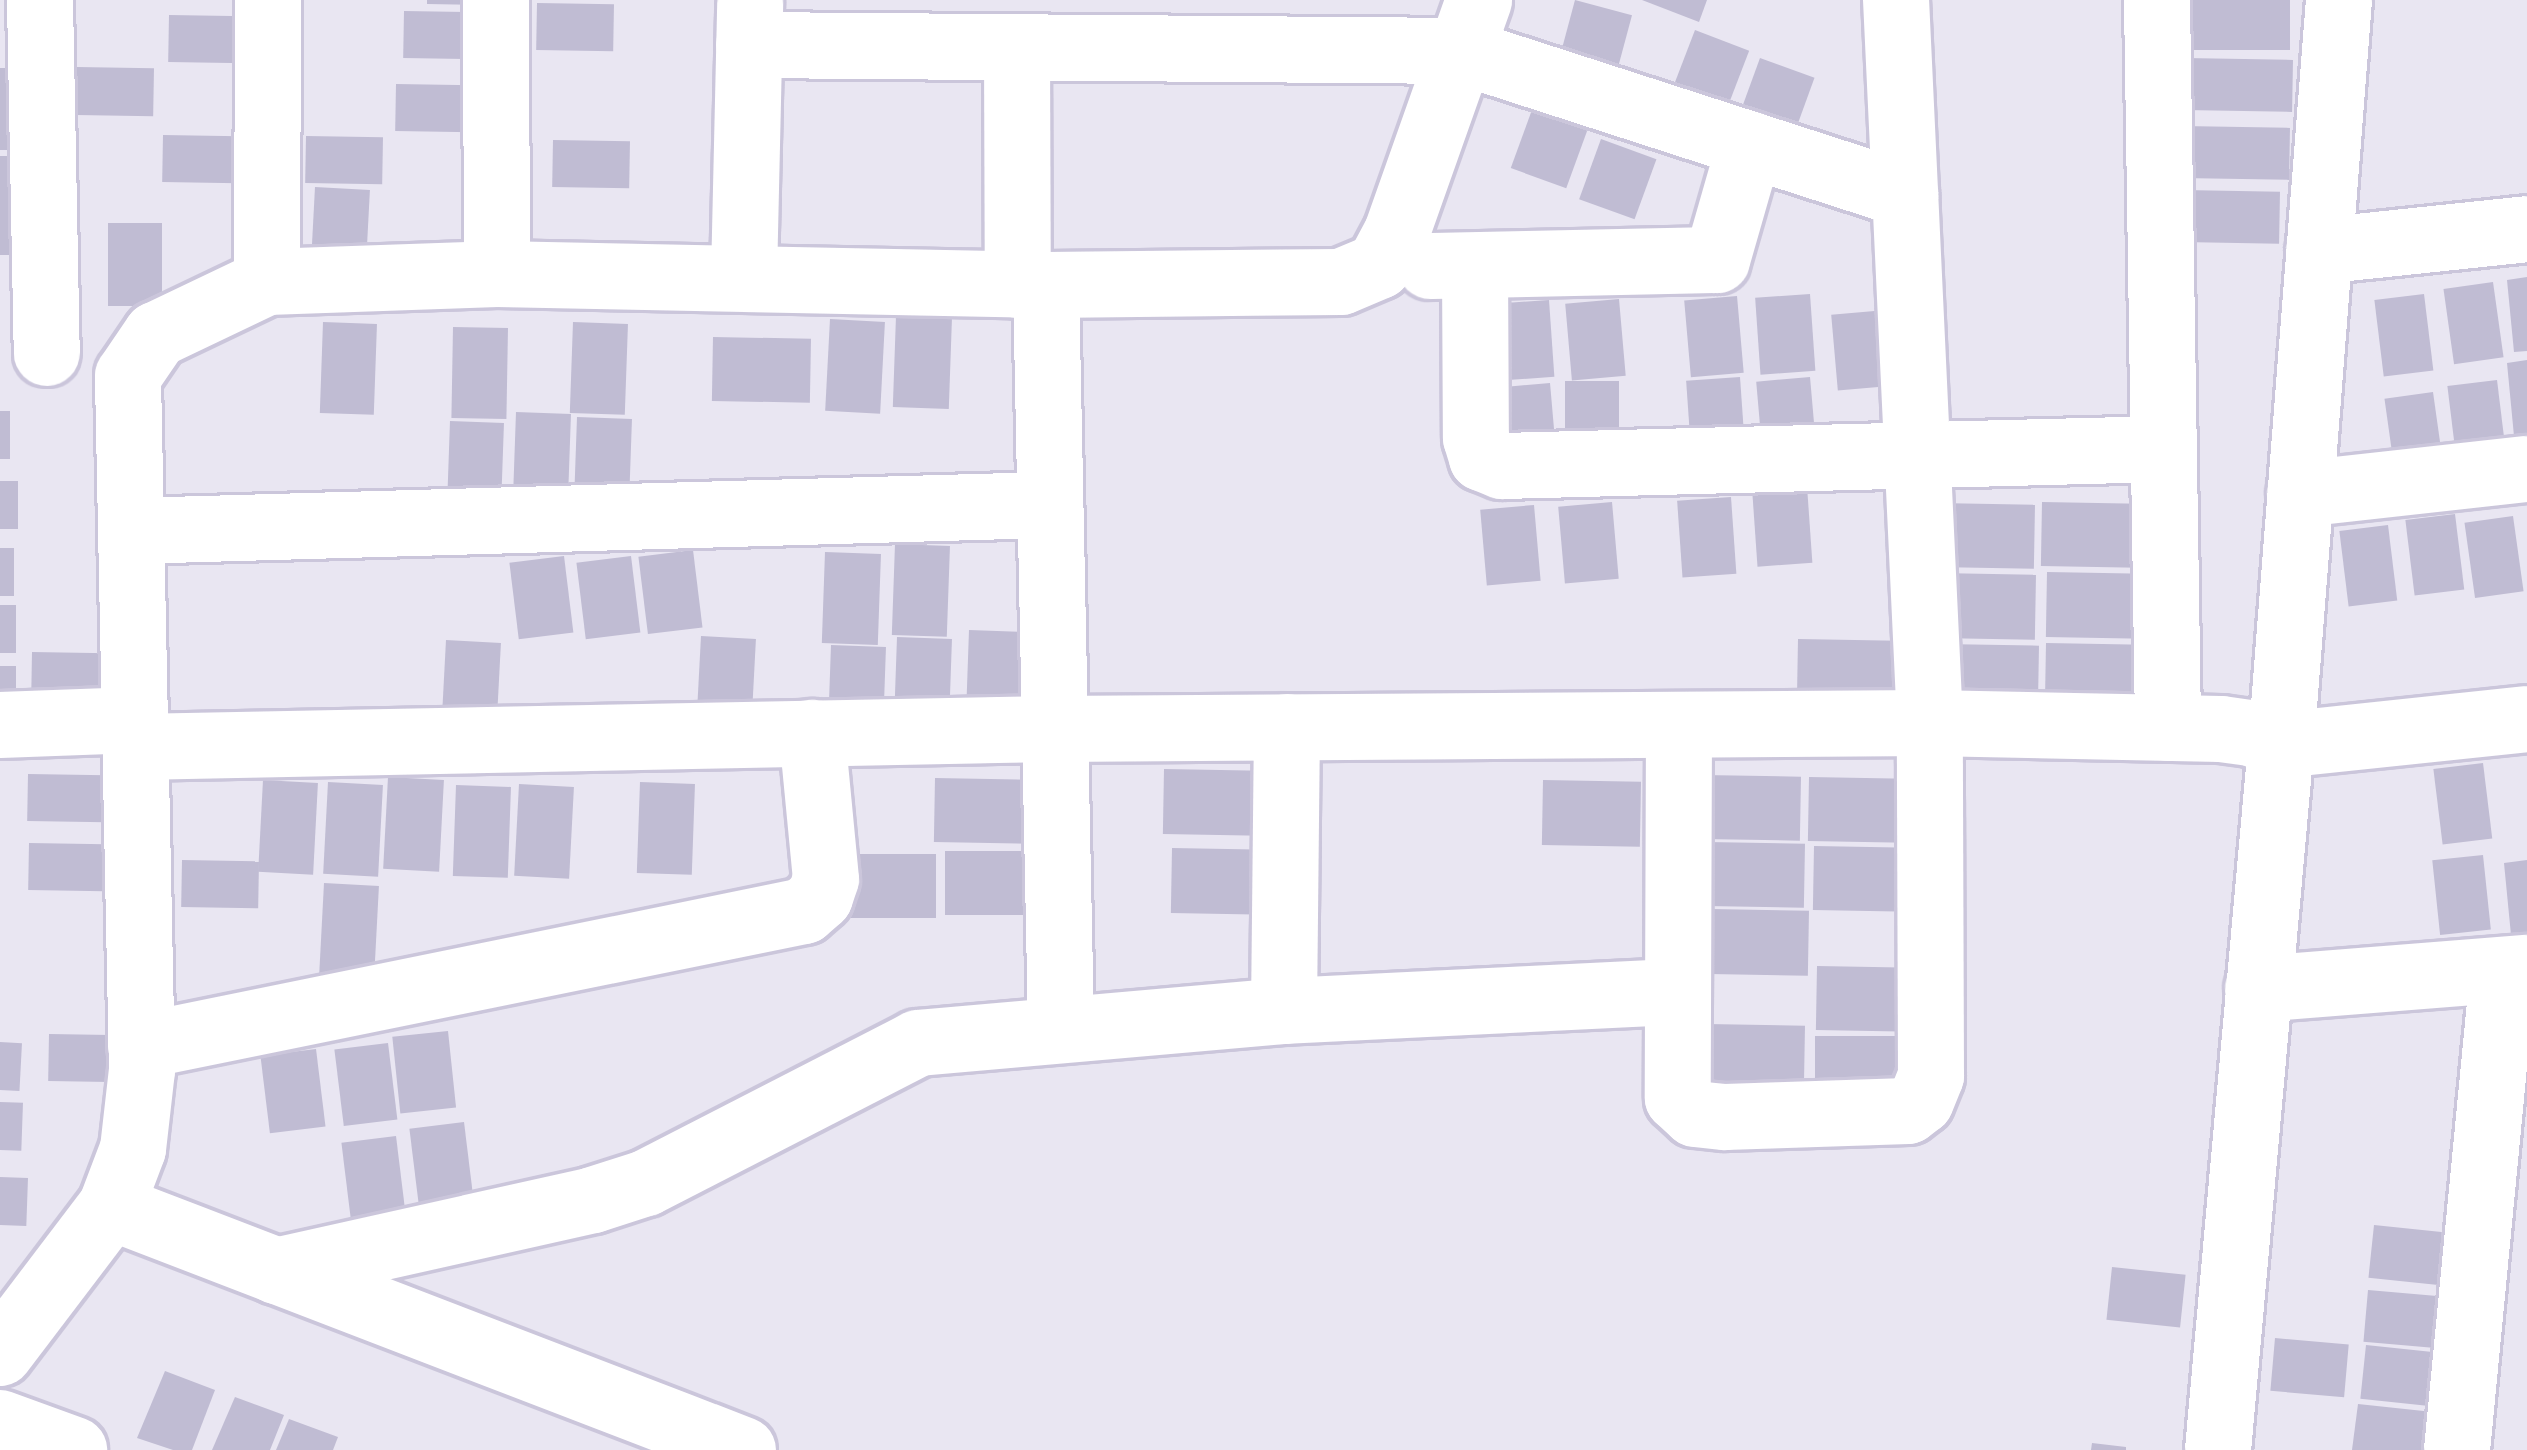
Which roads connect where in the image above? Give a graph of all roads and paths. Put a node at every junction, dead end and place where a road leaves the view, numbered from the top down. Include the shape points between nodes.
1 (40, 0) edge
2 (268, 0) edge
3 (496, 0) edge
4 (1896, 0) edge
5 (2157, 0) edge
6 (2339, 0) edge
7 (750, 23) edge
8 (1469, 26) edge
9 (1017, 48) junction
10 (1750, 146) junction
11 (1905, 195) junction
12 (2527, 229) edge
13 (2319, 251) junction
14 (1379, 266) junction
15 (1475, 266) junction
16 (497, 274) junction
17 (745, 277) junction
18 (267, 282) junction
19 (1032, 285) junction
20 (23, 354) edge
21 (128, 376) junction
22 (2164, 449) junction
23 (1918, 457) junction
24 (2527, 469) edge
25 (2300, 494) junction
26 (1049, 505) junction
27 (133, 531) junction
28 (2527, 718) edge
29 (1930, 723) junction
30 (0, 725) edge
31 (1679, 725) junction
32 (1287, 727) junction
33 (2168, 728) junction
34 (1052, 729) junction
35 (136, 733) junction
36 (812, 733) junction
37 (2281, 745) junction
38 (2515, 969) edge
39 (2258, 988) junction
40 (1676, 992) junction
41 (1284, 1011) junction
42 (1061, 1027) junction
43 (141, 1046) junction
44 (111, 1207) junction
45 (276, 1270) junction
46 (0, 1353) edge
47 (0, 1423) edge
48 (74, 1450) edge
49 (743, 1450) edge
50 (2218, 1450) edge
51 (2457, 1450) edge

1 - 20 street
2 - 18 street
3 - 16 street
4 - 11 street
5 - 22 street
6 - 13 street
7 - 9 street
7 - 17 street
8 - 9 street
8 - 10 street
8 - 14 street
9 - 19 street
10 - 11 street
10 - 15 street via 1717,260
11 - 23 street
12 - 13 street
13 - 25 street
14 - 15 street
14 - 19 street via 1341,282
15 - 23 street via 1475,438 1482,458 1502,466
16 - 17 street
16 - 18 street
17 - 19 street
18 - 21 street via 156,335
19 - 26 street
20 - 21 street
21 - 27 street
22 - 23 street
22 - 33 street
23 - 29 street
24 - 25 street
25 - 37 street
26 - 27 street
26 - 34 street
27 - 35 street
28 - 37 street
29 - 31 street
29 - 33 street
29 - 40 street via 1931,1076 1921,1101 1908,1112 1695,1114 1678,1098
30 - 35 street
31 - 32 street
31 - 40 street
32 - 34 street
32 - 41 street
33 - 37 street via 2251,733
34 - 36 street
34 - 42 street
35 - 36 street
35 - 43 street
36 - 43 street via 826,880 804,911
37 - 39 street
38 - 39 street
38 - 51 street
39 - 50 street
40 - 41 street
41 - 42 street
42 - 45 street via 918,1043 678,1169 593,1200
43 - 44 street via 133,1149
44 - 45 street
44 - 46 street
45 - 49 street
47 - 48 street

